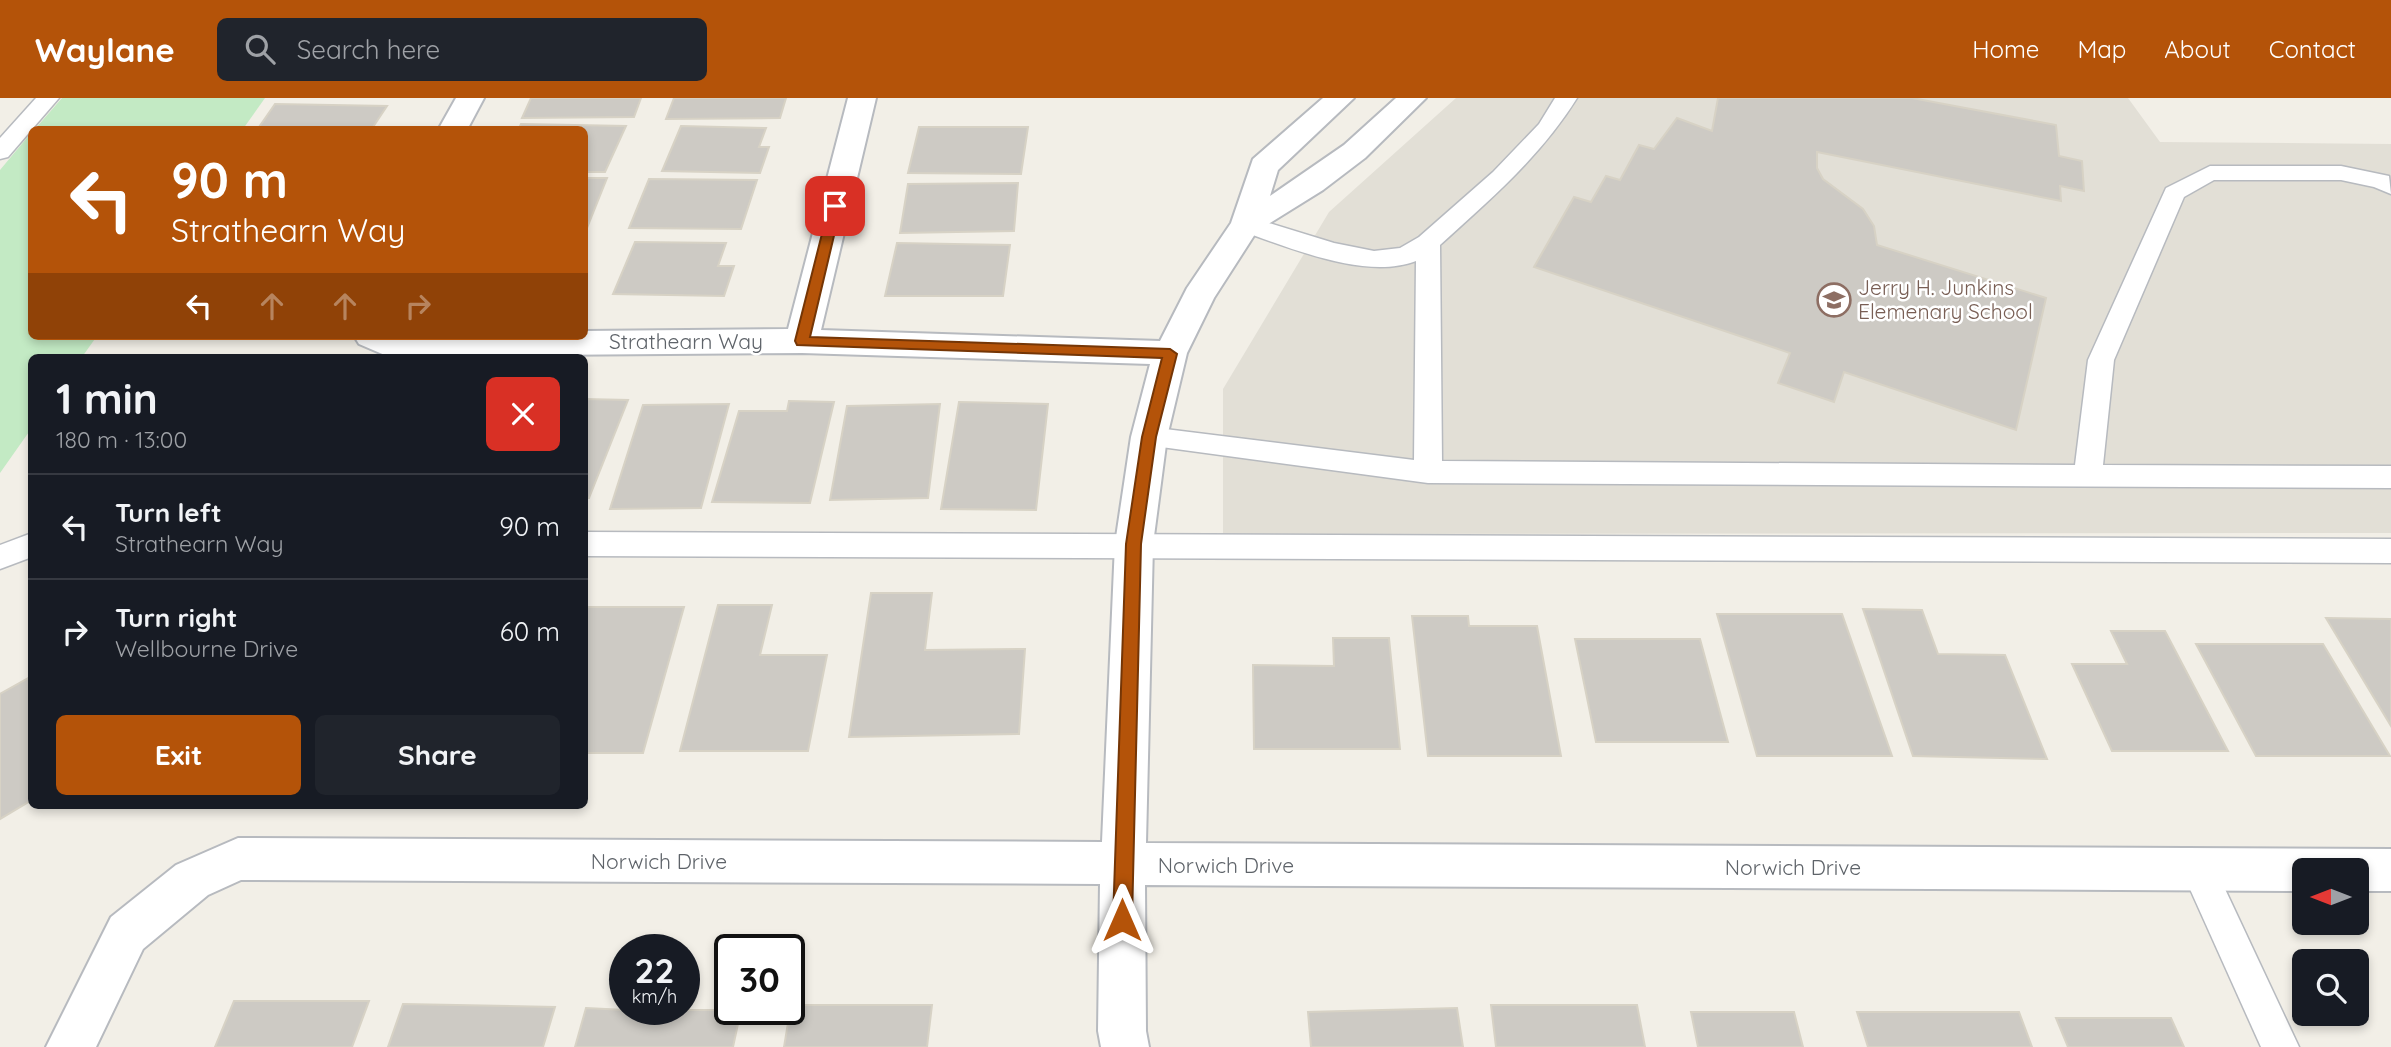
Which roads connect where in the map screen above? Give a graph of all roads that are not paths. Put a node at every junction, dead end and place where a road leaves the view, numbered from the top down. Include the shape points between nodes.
1 (48, 98) edge
2 (470, 98) edge
3 (862, 98) edge
4 (1340, 98) edge
5 (1412, 98) edge
6 (1566, 98) edge
7 (454, 126) edge
8 (0, 152) edge
9 (2391, 187) edge
10 (1246, 224) junction
11 (1428, 243) junction
12 (380, 340) edge
13 (802, 341) junction
14 (1170, 354) junction
15 (1149, 437) junction
16 (1428, 472) junction
17 (2088, 475) junction
18 (2391, 477) edge
19 (588, 544) edge
20 (1134, 544) junction
21 (28, 546) edge
22 (2391, 551) edge
23 (0, 557) edge
24 (1122, 865) junction
25 (2198, 869) junction
26 (2391, 870) edge
27 (70, 1047) edge
28 (1125, 1047) edge
29 (2280, 1047) edge

1 - 8 lane
2 - 7 street
3 - 13 street
4 - 10 street via 1264,166
5 - 10 street via 1396,117 1307,189
6 - 11 lane via 1547,128 1501,177
9 - 17 lane via 2341,173 2210,173 2174,193 2101,360
10 - 11 lane via 1331,251 1374,259 1405,256
10 - 14 street via 1199,296
11 - 16 lane
12 - 13 street, Strathearn Way via 387,344
13 - 14 street, Strathearn Way
14 - 15 street
15 - 16 lane
15 - 20 street
16 - 17 lane
17 - 18 lane
19 - 20 lane
20 - 22 lane
20 - 24 street
21 - 23 lane
24 - 25 street, Norwich Drive
24 - 27 street, Norwich Drive via 238,859 192,880 127,933
24 - 28 street
25 - 26 street, Norwich Drive
25 - 29 lane

